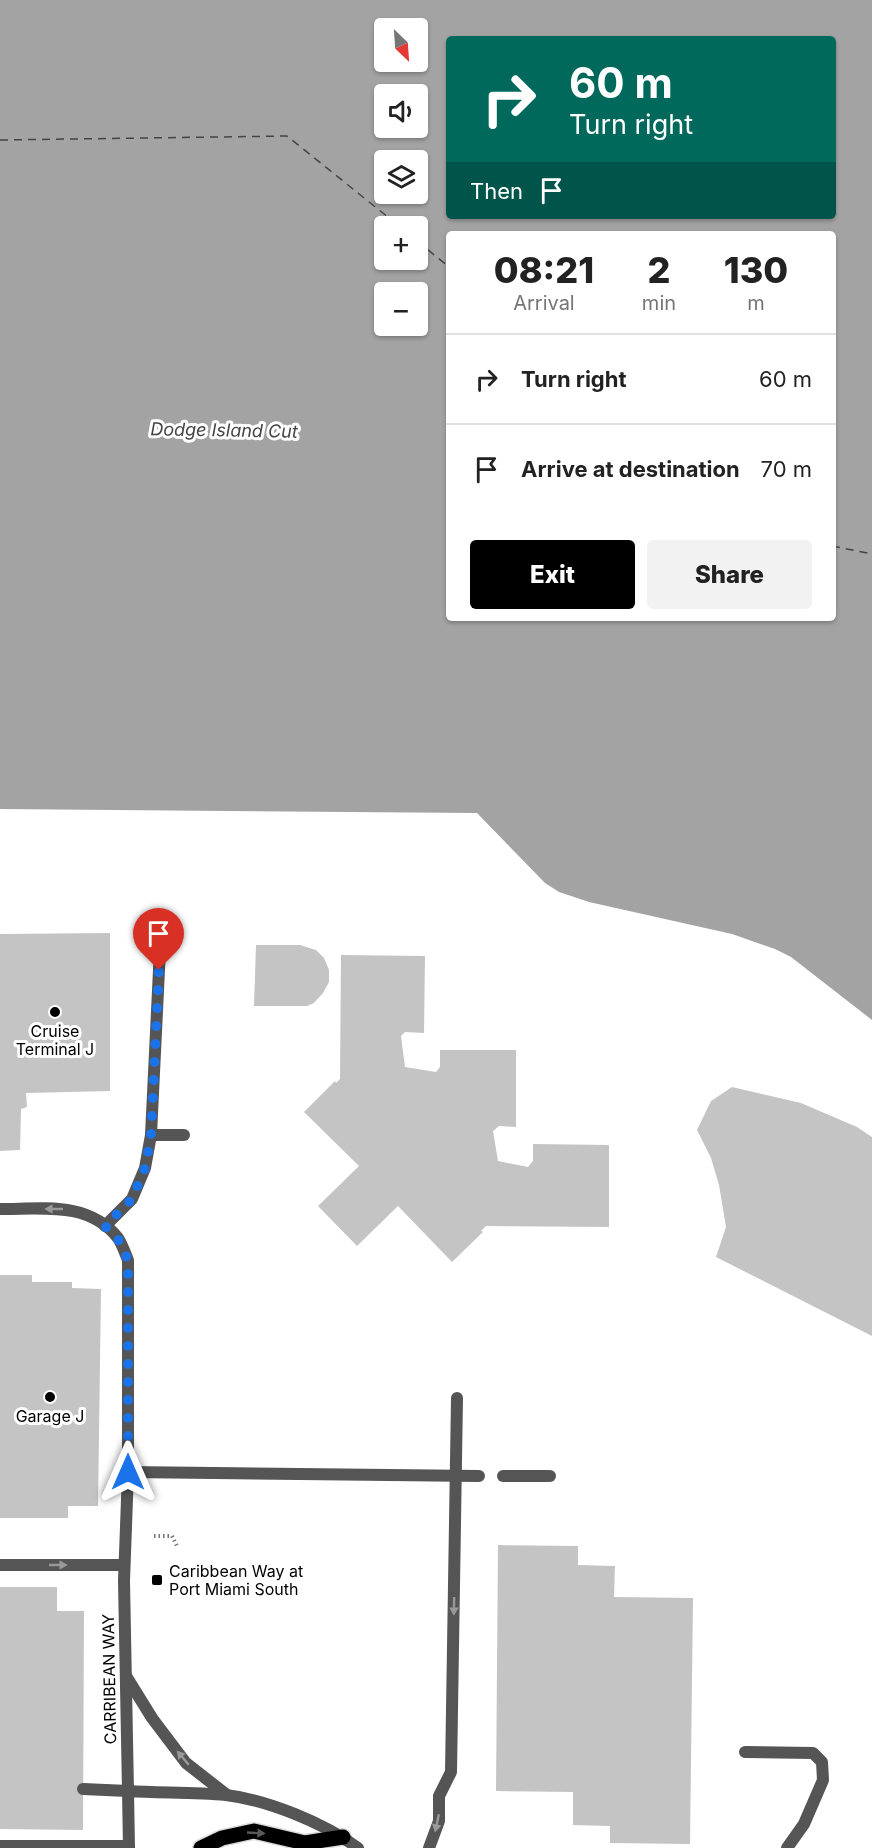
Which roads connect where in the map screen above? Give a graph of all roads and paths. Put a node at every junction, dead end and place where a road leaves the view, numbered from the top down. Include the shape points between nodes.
1 (160, 950) dead end
2 (184, 1134) dead end
3 (151, 1135) junction
4 (0, 1209) edge
5 (105, 1226) junction
6 (457, 1398) dead end
7 (128, 1472) junction
8 (456, 1476) junction
9 (479, 1476) dead end
10 (503, 1476) dead end
11 (550, 1476) dead end
12 (154, 1536) dead end
13 (178, 1548) dead end
14 (0, 1565) edge
15 (124, 1565) junction
16 (126, 1676) junction
17 (745, 1752) dead end
18 (83, 1789) dead end
19 (128, 1791) junction
20 (227, 1795) junction
21 (343, 1837) junction
22 (0, 1846) edge
23 (129, 1847) edge
24 (201, 1848) edge
25 (358, 1848) edge
26 (429, 1848) edge
27 (787, 1848) edge

1 - 3 street
2 - 3 street
3 - 5 street via 145,1168 132,1199
5 -> 4 street, CARRIBEAN WAY via 86,1213 65,1209
5 - 7 street, CARRIBEAN WAY via 118,1239 128,1260
6 - 8 street
7 - 8 street
7 - 15 street, CARRIBEAN WAY
8 - 9 street
8 -> 26 street via 451,1772 439,1796 439,1821
10 - 11 street
12 - 13 path via 172,1536
14 -> 15 street
15 - 16 street, CARRIBEAN WAY
16 - 19 street, CARRIBEAN WAY
20 -> 16 street via 186,1763
17 - 27 street via 813,1753 822,1762 823,1780 804,1824
18 - 19 street
19 - 20 street
19 - 23 street, CARRIBEAN WAY
20 - 21 street via 305,1818
24 -> 21 main road via 222,1838 254,1831 305,1843
21 - 25 street
22 - 23 street

